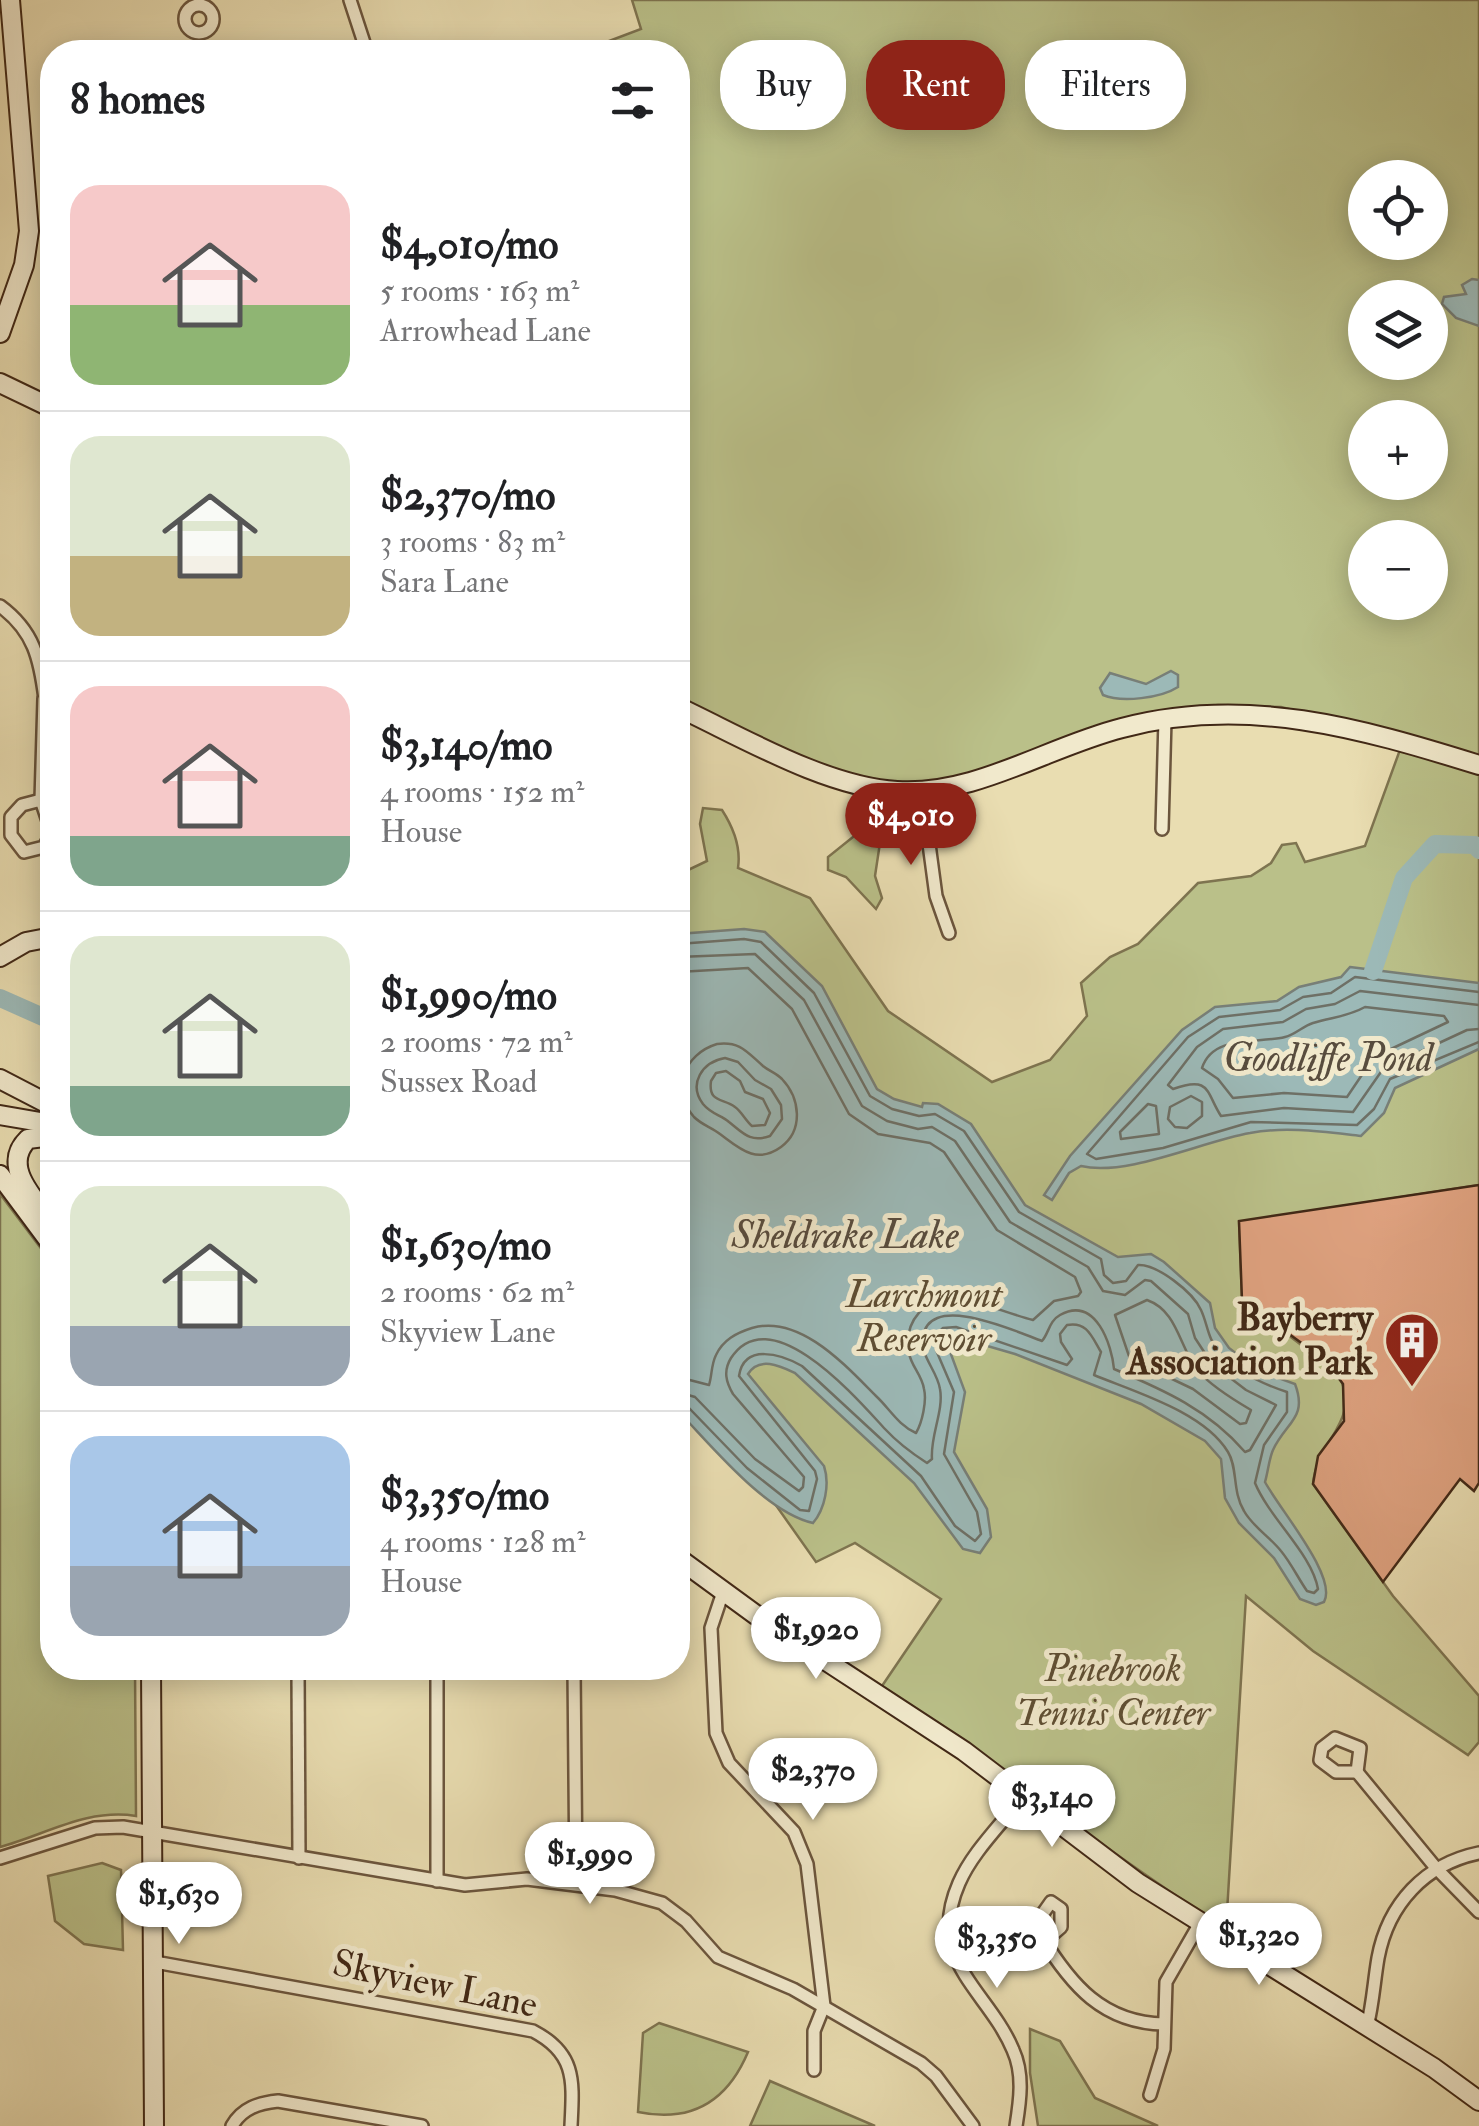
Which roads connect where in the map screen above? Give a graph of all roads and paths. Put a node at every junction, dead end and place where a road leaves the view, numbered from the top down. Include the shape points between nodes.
1 (10, 0) edge
2 (350, 0) edge
3 (363, 40) edge
4 (0, 333) edge
5 (0, 383) edge
6 (40, 402) edge
7 (0, 606) edge
8 (40, 666) edge
9 (690, 712) edge
10 (1165, 719) junction
11 (1479, 765) edge
12 (922, 792) junction
13 (40, 800) edge
14 (1162, 829) dead end
15 (40, 848) edge
16 (949, 933) dead end
17 (40, 940) edge
18 (0, 957) edge
19 (0, 1078) edge
20 (40, 1100) edge
21 (0, 1115) edge
22 (40, 1122) edge
23 (40, 1138) edge
24 (0, 1175) edge
25 (40, 1206) edge
26 (40, 1229) edge
27 (690, 1567) edge
28 (723, 1592) junction
29 (151, 1680) edge
30 (298, 1680) edge
31 (436, 1680) edge
32 (574, 1680) edge
33 (1358, 1772) dead end
34 (1022, 1796) junction
35 (153, 1832) junction
36 (1479, 1853) edge
37 (0, 1858) edge
38 (299, 1858) junction
39 (1436, 1868) junction
40 (437, 1881) junction
41 (576, 1884) junction
42 (1479, 1912) edge
43 (1200, 1924) junction
44 (1041, 1936) dead end
45 (155, 1962) junction
46 (824, 2006) junction
47 (1164, 2024) junction
48 (1367, 2027) junction
49 (1434, 2068) junction
50 (814, 2070) dead end
51 (1479, 2084) edge
52 (1150, 2095) dead end
53 (1479, 2101) edge
54 (154, 2126) edge
55 (232, 2126) edge
56 (422, 2126) edge
57 (570, 2126) edge
58 (973, 2126) edge
59 (1016, 2126) edge

1 - 4 street via 29,230
2 - 3 street
5 - 6 street
7 - 8 street via 18,620
9 - 12 street via 830,776 874,789
10 - 11 street via 1293,716
10 - 12 street
10 - 14 street
12 - 16 street via 936,896
13 - 15 street via 11,818 11,835 24,852
17 - 18 street
19 - 20 street
21 - 22 street
23 - 25 street via 28,1139 16,1162
24 - 26 street
27 - 28 street
28 - 34 street via 898,1705
28 - 46 street via 712,1628 716,1733 729,1763 794,1832 807,1864
29 - 35 street
30 - 38 street
31 - 40 street
32 - 41 street
33 - 39 street
34 - 43 street
34 - 59 street via 967,1868 951,1917 962,1974 1013,2050 1020,2072
35 - 37 street via 95,1828
35 - 38 street
35 - 45 street
36 - 39 street
38 - 40 street
39 - 42 street
39 - 48 street via 1408,1893 1389,1924
40 - 41 street
41 - 46 street via 662,1904 718,1957
43 - 47 street via 1166,1982
43 - 48 street
44 - 47 street via 1092,2000 1136,2024
45 - 54 street
45 - 57 street, Skyview Lane via 533,2031 556,2045 567,2062
46 - 50 street via 814,2031
46 - 58 street via 922,2062
47 - 52 street
48 - 49 street
49 - 51 street
49 - 53 street
55 - 56 street via 242,2113 278,2102

